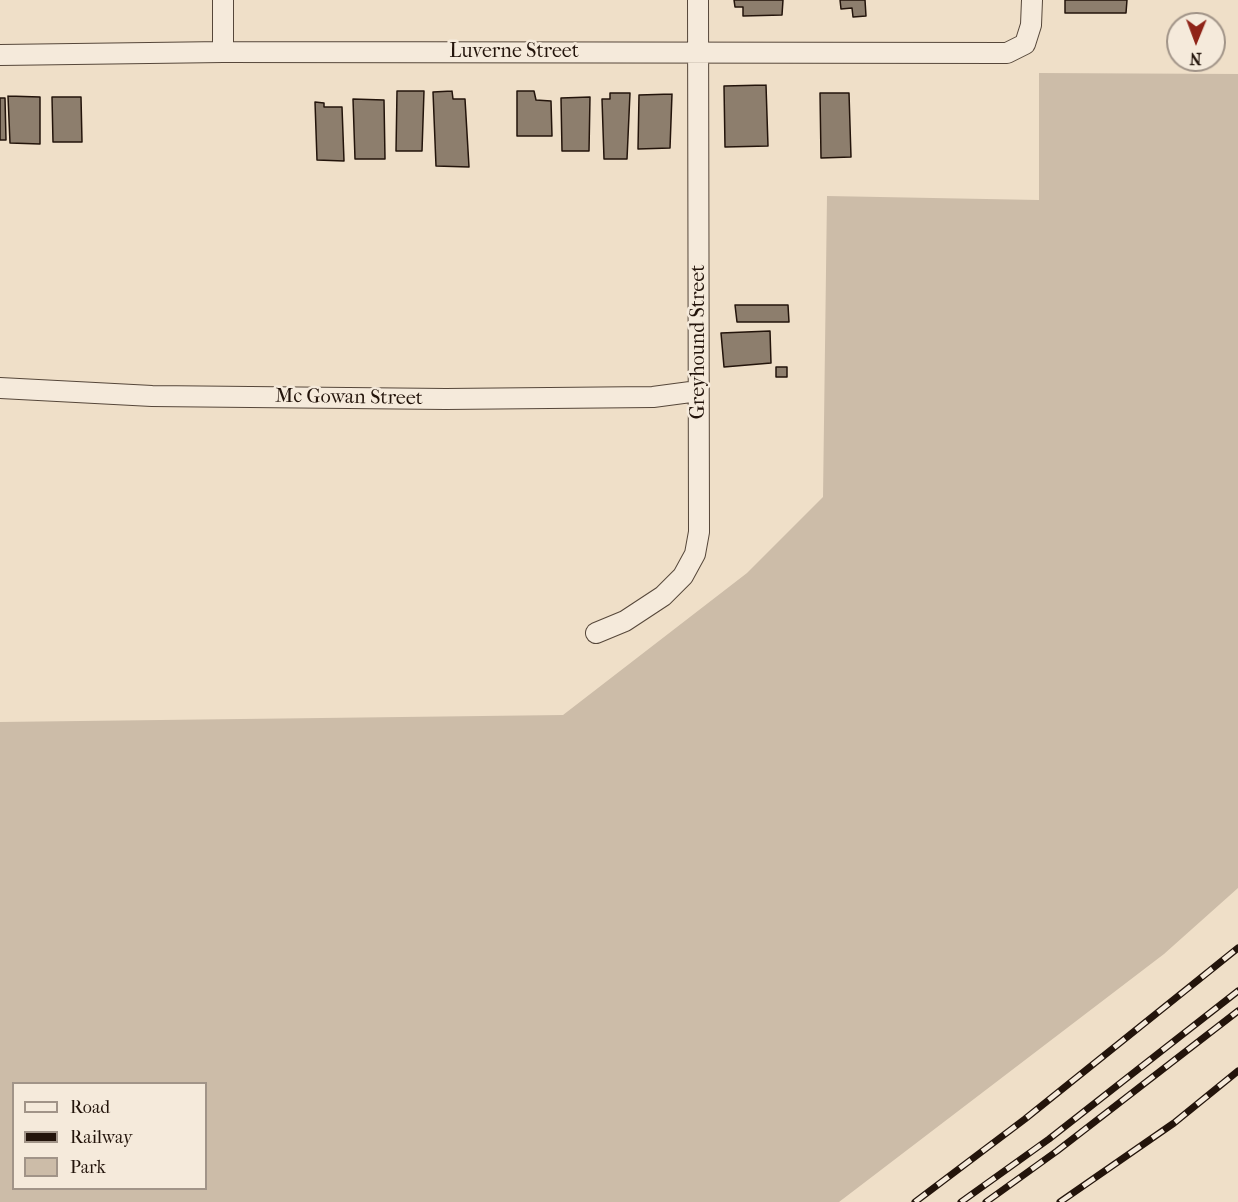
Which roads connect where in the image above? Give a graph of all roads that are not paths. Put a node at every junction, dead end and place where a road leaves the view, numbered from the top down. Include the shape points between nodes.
1 (223, 0) edge
2 (698, 0) edge
3 (1032, 0) edge
4 (223, 52) junction
5 (699, 52) junction
6 (0, 56) edge
7 (0, 388) edge
8 (698, 392) junction
9 (596, 633) dead end

1 - 4 street
2 - 5 street, Greyhound Street
3 - 5 street, Luverne Street via 1031,26 1025,44 1014,52
4 - 5 street, Luverne Street
4 - 6 street, Luverne Street
5 - 8 street, Greyhound Street
7 - 8 street, Mc Gowan Street via 152,396 446,399 653,397
8 - 9 street, Greyhound Street via 696,554 683,576 663,596 625,621

